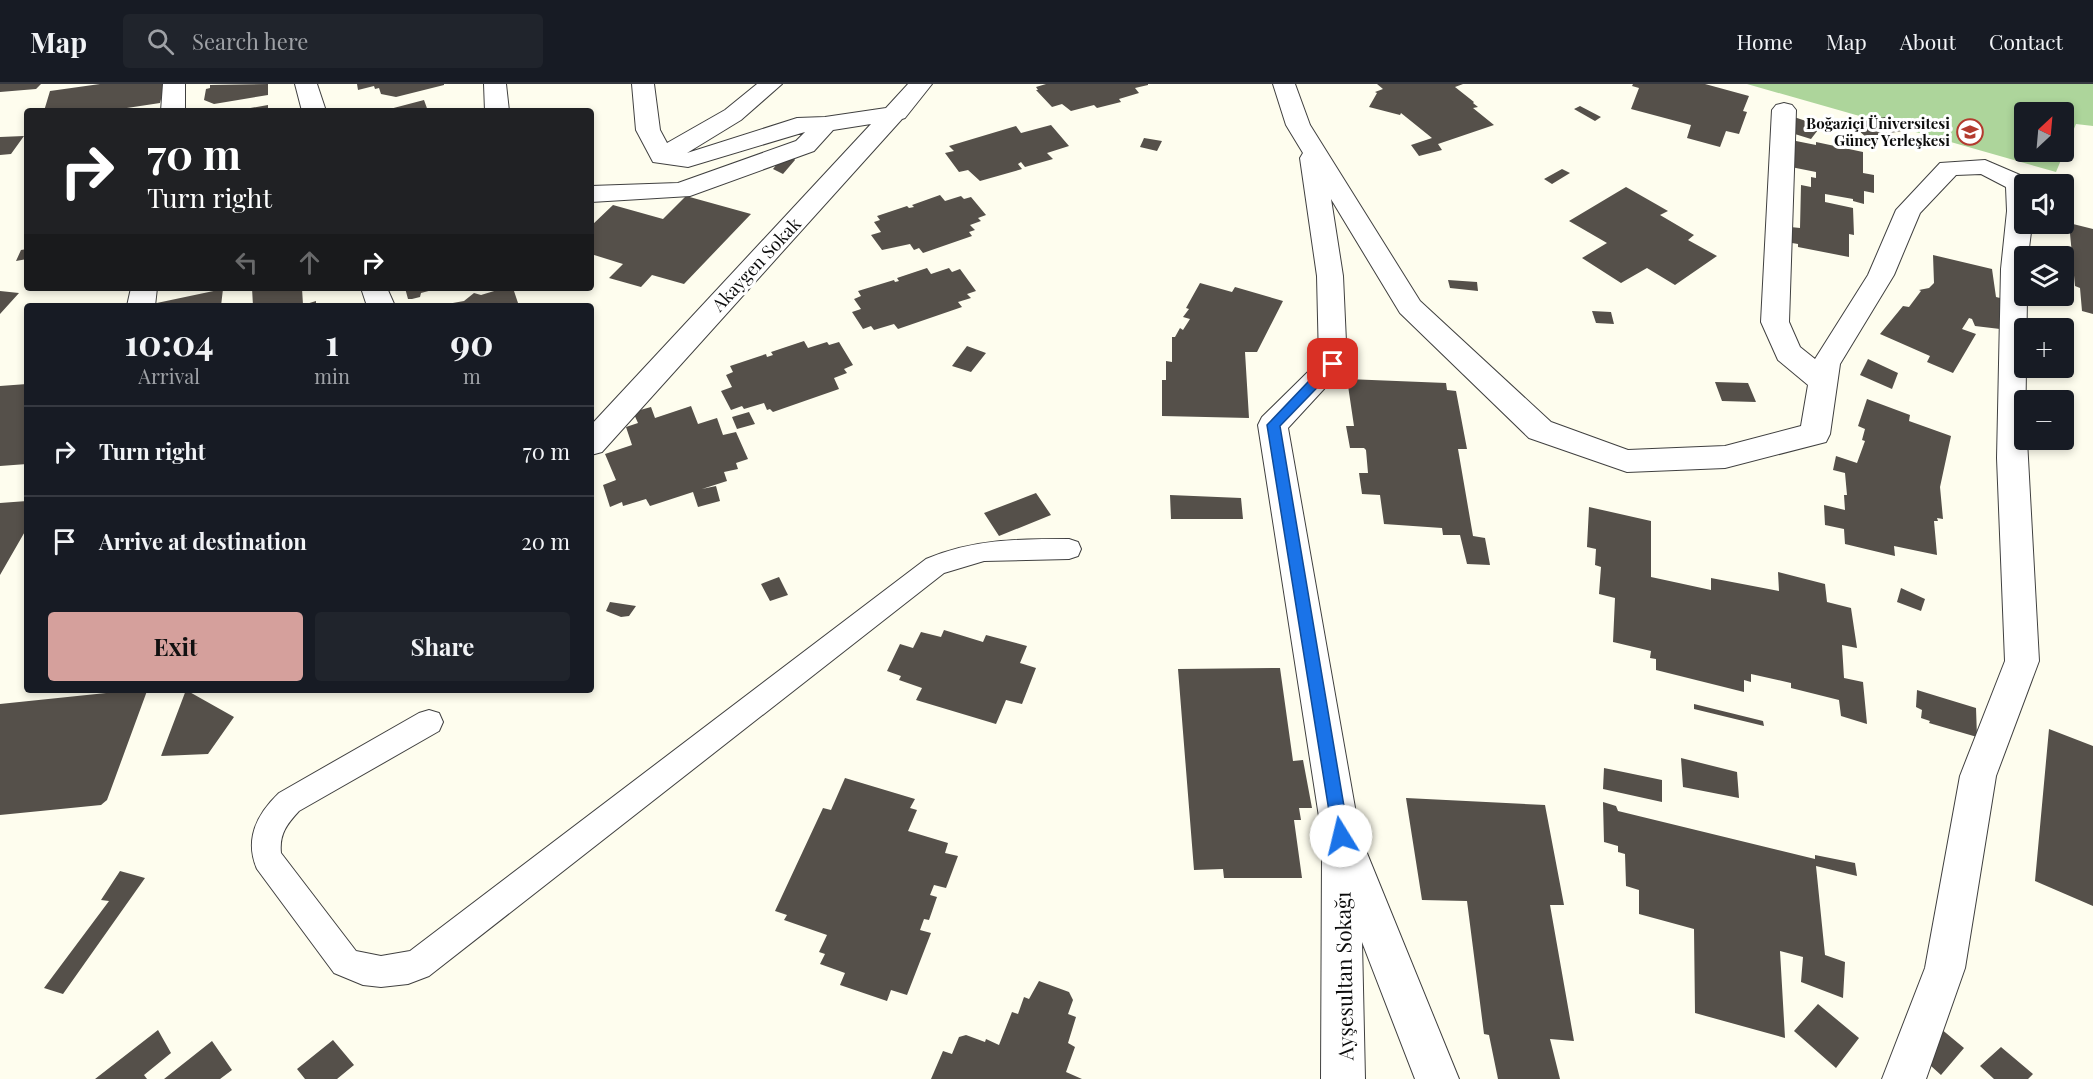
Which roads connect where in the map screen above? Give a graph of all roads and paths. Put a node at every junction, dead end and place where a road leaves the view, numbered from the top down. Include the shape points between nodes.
1 (174, 84) edge
2 (306, 84) edge
3 (495, 84) edge
4 (643, 84) edge
5 (771, 84) edge
6 (921, 84) edge
7 (1284, 84) edge
8 (173, 108) edge
9 (313, 108) edge
10 (497, 108) edge
11 (1784, 110) dead end
12 (897, 113) junction
13 (825, 124) junction
14 (1310, 145) junction
15 (662, 157) junction
16 (594, 194) edge
17 (1823, 381) junction
18 (594, 441) edge
19 (1069, 549) dead end
20 (429, 722) dead end
21 (1341, 836) junction
22 (1343, 1079) edge
23 (1437, 1079) edge
24 (1904, 1079) edge

1 - 8 street
2 - 9 street
3 - 10 street
4 - 15 street via 648,130
5 - 15 street via 733,115
6 - 12 street, Akaygen Sokak
7 - 14 street via 1298,125
11 - 17 street via 1775,322 1788,353
12 - 13 street
12 - 18 street, Akaygen Sokak
13 - 15 street via 797,125 688,160
13 - 16 street via 806,146 681,191
14 - 17 street via 1410,307 1540,430 1627,461 1725,457 1815,434
14 - 21 street via 1330,276 1333,364 1273,425
17 - 24 street via 1826,364 1881,276 1910,210 1936,179 1949,168 1985,167 2018,183 2012,458 2022,661 1978,776 1945,968
19 - 20 lane via 987,550 960,555 935,566 418,965 396,972 359,970 345,963 268,859 265,837 277,813 289,802
21 - 22 street, Ayşesultan Sokağı
21 - 23 street

